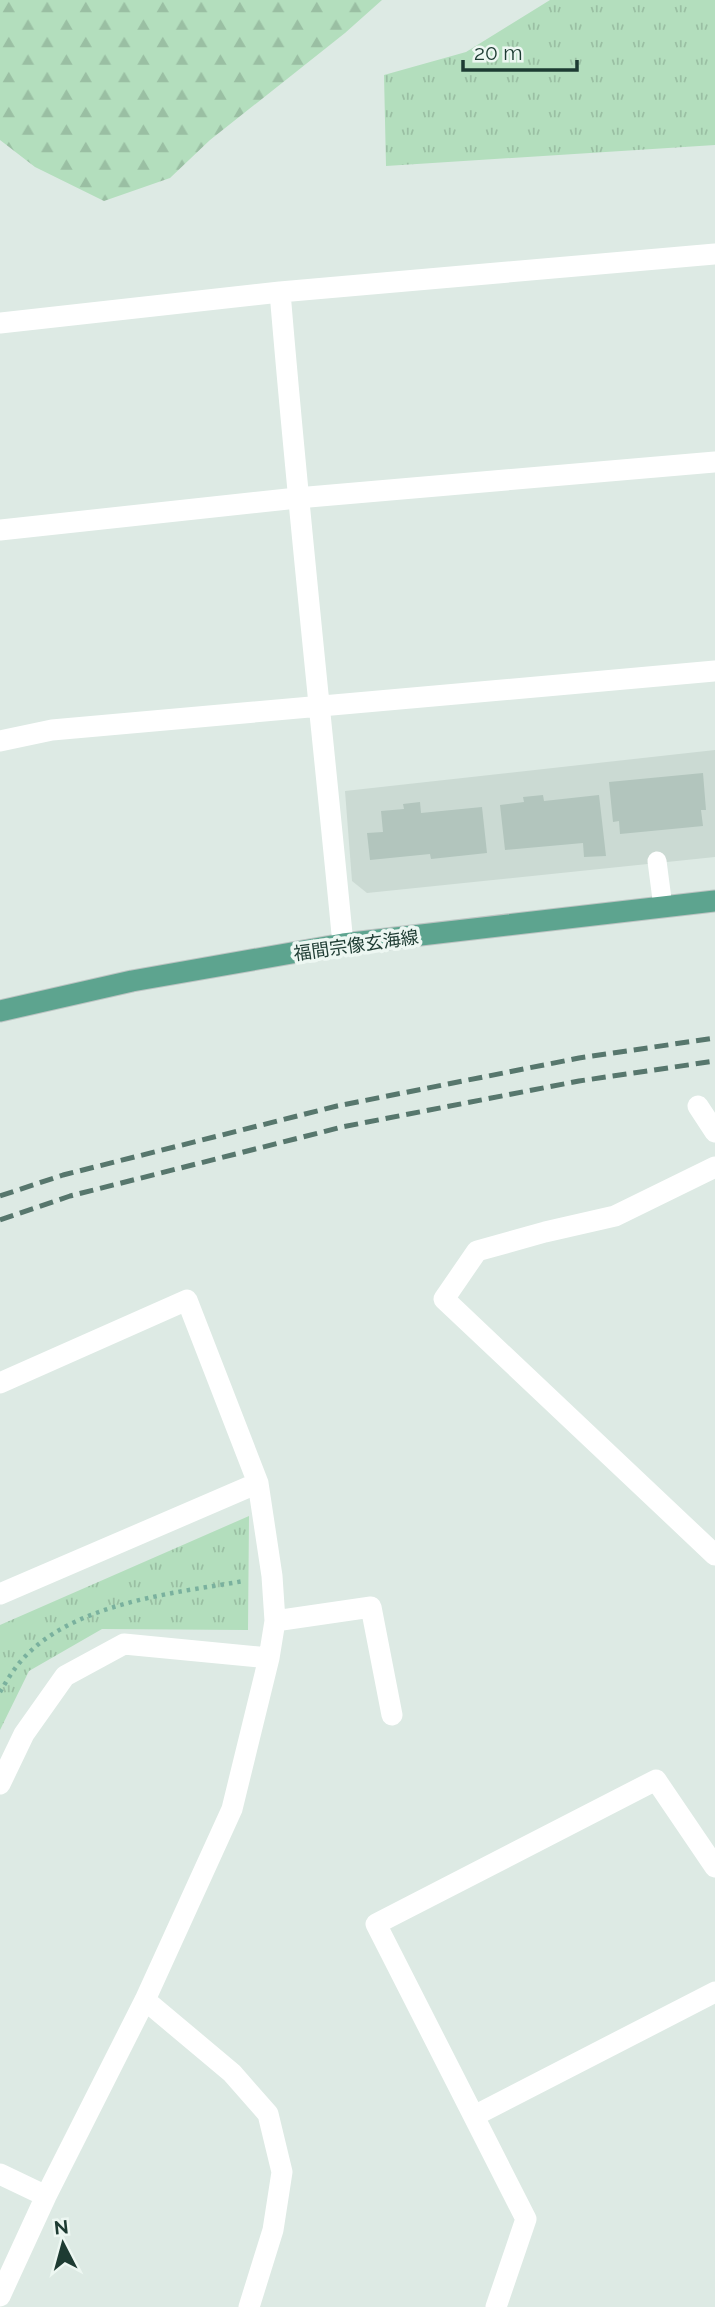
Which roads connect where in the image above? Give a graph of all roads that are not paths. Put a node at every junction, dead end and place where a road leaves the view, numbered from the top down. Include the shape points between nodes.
1 (715, 254) edge
2 (280, 292) junction
3 (0, 323) edge
4 (715, 462) edge
5 (297, 498) junction
6 (0, 530) edge
7 (715, 671) edge
8 (320, 705) junction
9 (0, 741) edge
10 (657, 861) dead end
11 (715, 901) edge
12 (663, 907) junction
13 (343, 944) junction
14 (0, 1011) edge
15 (698, 1106) dead end
16 (715, 1132) edge
17 (715, 1167) edge
18 (0, 1383) edge
19 (258, 1483) junction
20 (715, 1555) edge
21 (0, 1594) edge
22 (275, 1621) junction
23 (269, 1658) junction
24 (392, 1715) dead end
25 (0, 1784) edge
26 (715, 1867) edge
27 (715, 1992) edge
28 (145, 2000) junction
29 (474, 2116) junction
30 (0, 2174) edge
31 (46, 2196) junction
32 (0, 2296) edge
33 (249, 2307) edge
34 (495, 2307) edge

1 - 2 street
2 - 3 street
2 - 5 street
4 - 5 street
5 - 6 street
5 - 8 street
7 - 8 street
8 - 9 street via 52,730
8 - 13 street
10 - 12 lane
11 - 12 main road, 福間宗像玄海線
12 - 13 main road, 福間宗像玄海線
13 - 14 main road, 福間宗像玄海線 via 132,981
15 - 16 street
17 - 20 street via 615,1216 477,1251 444,1299
18 - 19 street via 187,1300
19 - 21 street
19 - 22 street
22 - 23 street
22 - 24 street via 370,1607
23 - 25 street via 124,1644 65,1676 24,1734
23 - 28 street via 232,1809
26 - 29 street via 656,1780 376,1924
27 - 29 street
28 - 31 street
28 - 33 street via 232,2074 268,2114 282,2172 273,2230
29 - 34 street via 526,2218
30 - 31 street
31 - 32 street

